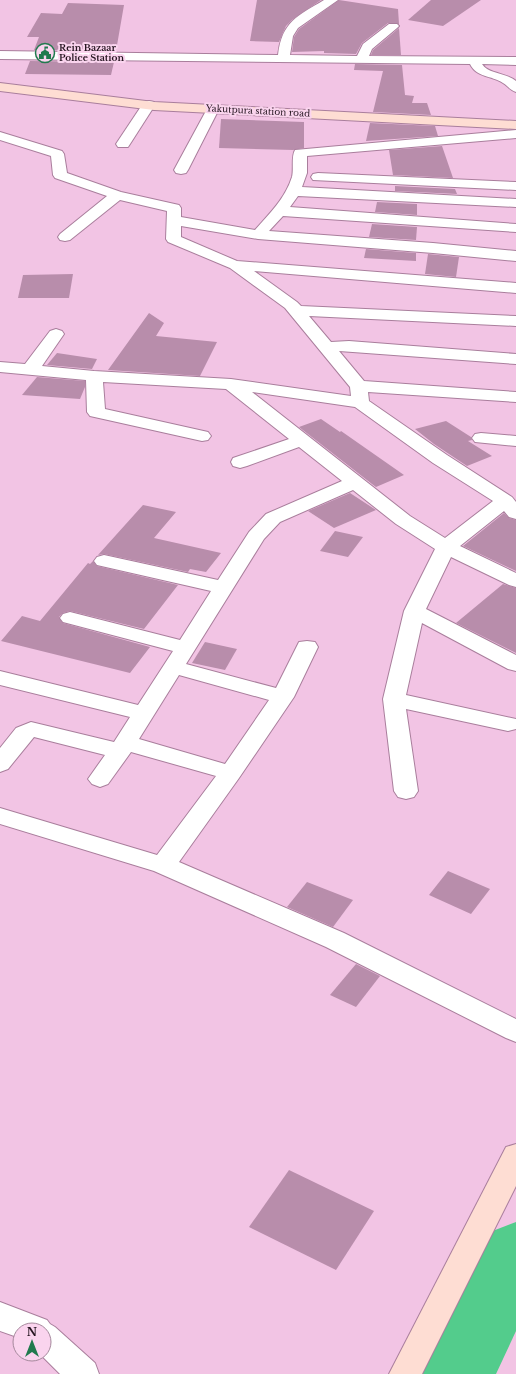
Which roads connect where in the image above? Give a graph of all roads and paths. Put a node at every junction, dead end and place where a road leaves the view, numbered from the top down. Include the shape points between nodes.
1 (332, 0) edge
2 (394, 26) dead end
3 (0, 54) edge
4 (284, 58) junction
5 (362, 59) junction
6 (474, 60) junction
7 (516, 61) edge
8 (0, 87) edge
9 (516, 88) edge
10 (149, 105) junction
11 (213, 109) junction
12 (516, 125) edge
13 (516, 134) edge
14 (2, 138) edge
15 (123, 144) dead end
16 (181, 170) dead end
17 (299, 176) junction
18 (516, 186) edge
19 (293, 191) junction
20 (118, 195) junction
21 (516, 203) edge
22 (280, 211) junction
23 (174, 214) junction
24 (268, 223) junction
25 (516, 228) edge
26 (258, 235) junction
27 (65, 237) dead end
28 (516, 256) edge
29 (235, 265) junction
30 (516, 288) edge
31 (296, 311) junction
32 (516, 321) edge
33 (56, 334) dead end
34 (326, 347) junction
35 (516, 359) edge
36 (0, 367) edge
37 (30, 370) junction
38 (94, 376) junction
39 (231, 384) junction
40 (359, 395) junction
41 (516, 397) edge
42 (202, 436) dead end
43 (481, 438) dead end
44 (302, 440) junction
45 (516, 441) edge
46 (240, 462) dead end
47 (356, 482) junction
48 (513, 510) edge
49 (446, 547) junction
50 (104, 561) dead end
51 (516, 582) edge
52 (223, 587) junction
53 (414, 611) junction
54 (70, 618) dead end
55 (307, 647) dead end
56 (186, 648) junction
57 (516, 664) edge
58 (174, 667) junction
59 (0, 678) edge
60 (283, 697) junction
61 (394, 699) junction
62 (144, 713) junction
63 (508, 724) dead end
64 (123, 747) junction
65 (0, 764) edge
66 (231, 772) junction
67 (100, 779) dead end
68 (406, 791) dead end
69 (0, 816) edge
70 (163, 865) junction
71 (516, 1031) edge
72 (516, 1156) edge
73 (0, 1316) edge
74 (15, 1322) edge
75 (52, 1345) edge
76 (83, 1374) edge
77 (406, 1374) edge

1 - 4 street via 290,30
2 - 5 street via 367,47
3 - 4 street
4 - 5 street
5 - 6 street
6 - 7 street
6 - 9 street via 481,71 507,80
8 - 10 street, Yakutpura station road
10 - 11 street, Yakutpura station road
10 - 15 street
11 - 12 street, Yakutpura station road
11 - 16 street
13 - 17 street via 300,153
14 - 20 street via 57,154 60,175
17 - 18 street
17 - 19 street
19 - 21 street
19 - 22 street
20 - 23 street
20 - 27 street
22 - 24 street
22 - 25 street
23 - 24 street
23 - 26 street
23 - 29 street via 173,239
24 - 26 street
26 - 28 street
29 - 30 street
29 - 31 street
31 - 32 street
31 - 34 street
33 - 37 street
34 - 35 street via 349,346
34 - 40 street
36 - 37 street
37 - 38 street
38 - 39 street
38 - 42 street via 96,412
39 - 40 street
39 - 44 street
40 - 41 street
40 - 48 street via 440,459
43 - 45 street
44 - 46 street
44 - 47 street
47 - 49 street via 403,520
47 - 52 street via 273,518 256,536
48 - 49 street
49 - 51 street
49 - 53 street
50 - 52 street
52 - 56 street
53 - 57 street
53 - 61 street
54 - 56 street
55 - 60 street
56 - 58 street
58 - 60 street
58 - 62 street
59 - 62 street
60 - 66 street
61 - 63 street
61 - 68 street
62 - 64 street
64 - 65 street via 31,729 24,733
64 - 66 street
64 - 67 street
66 - 70 street
69 - 70 street
70 - 71 street via 334,940
72 - 77 street
73 - 74 street
75 - 76 street

